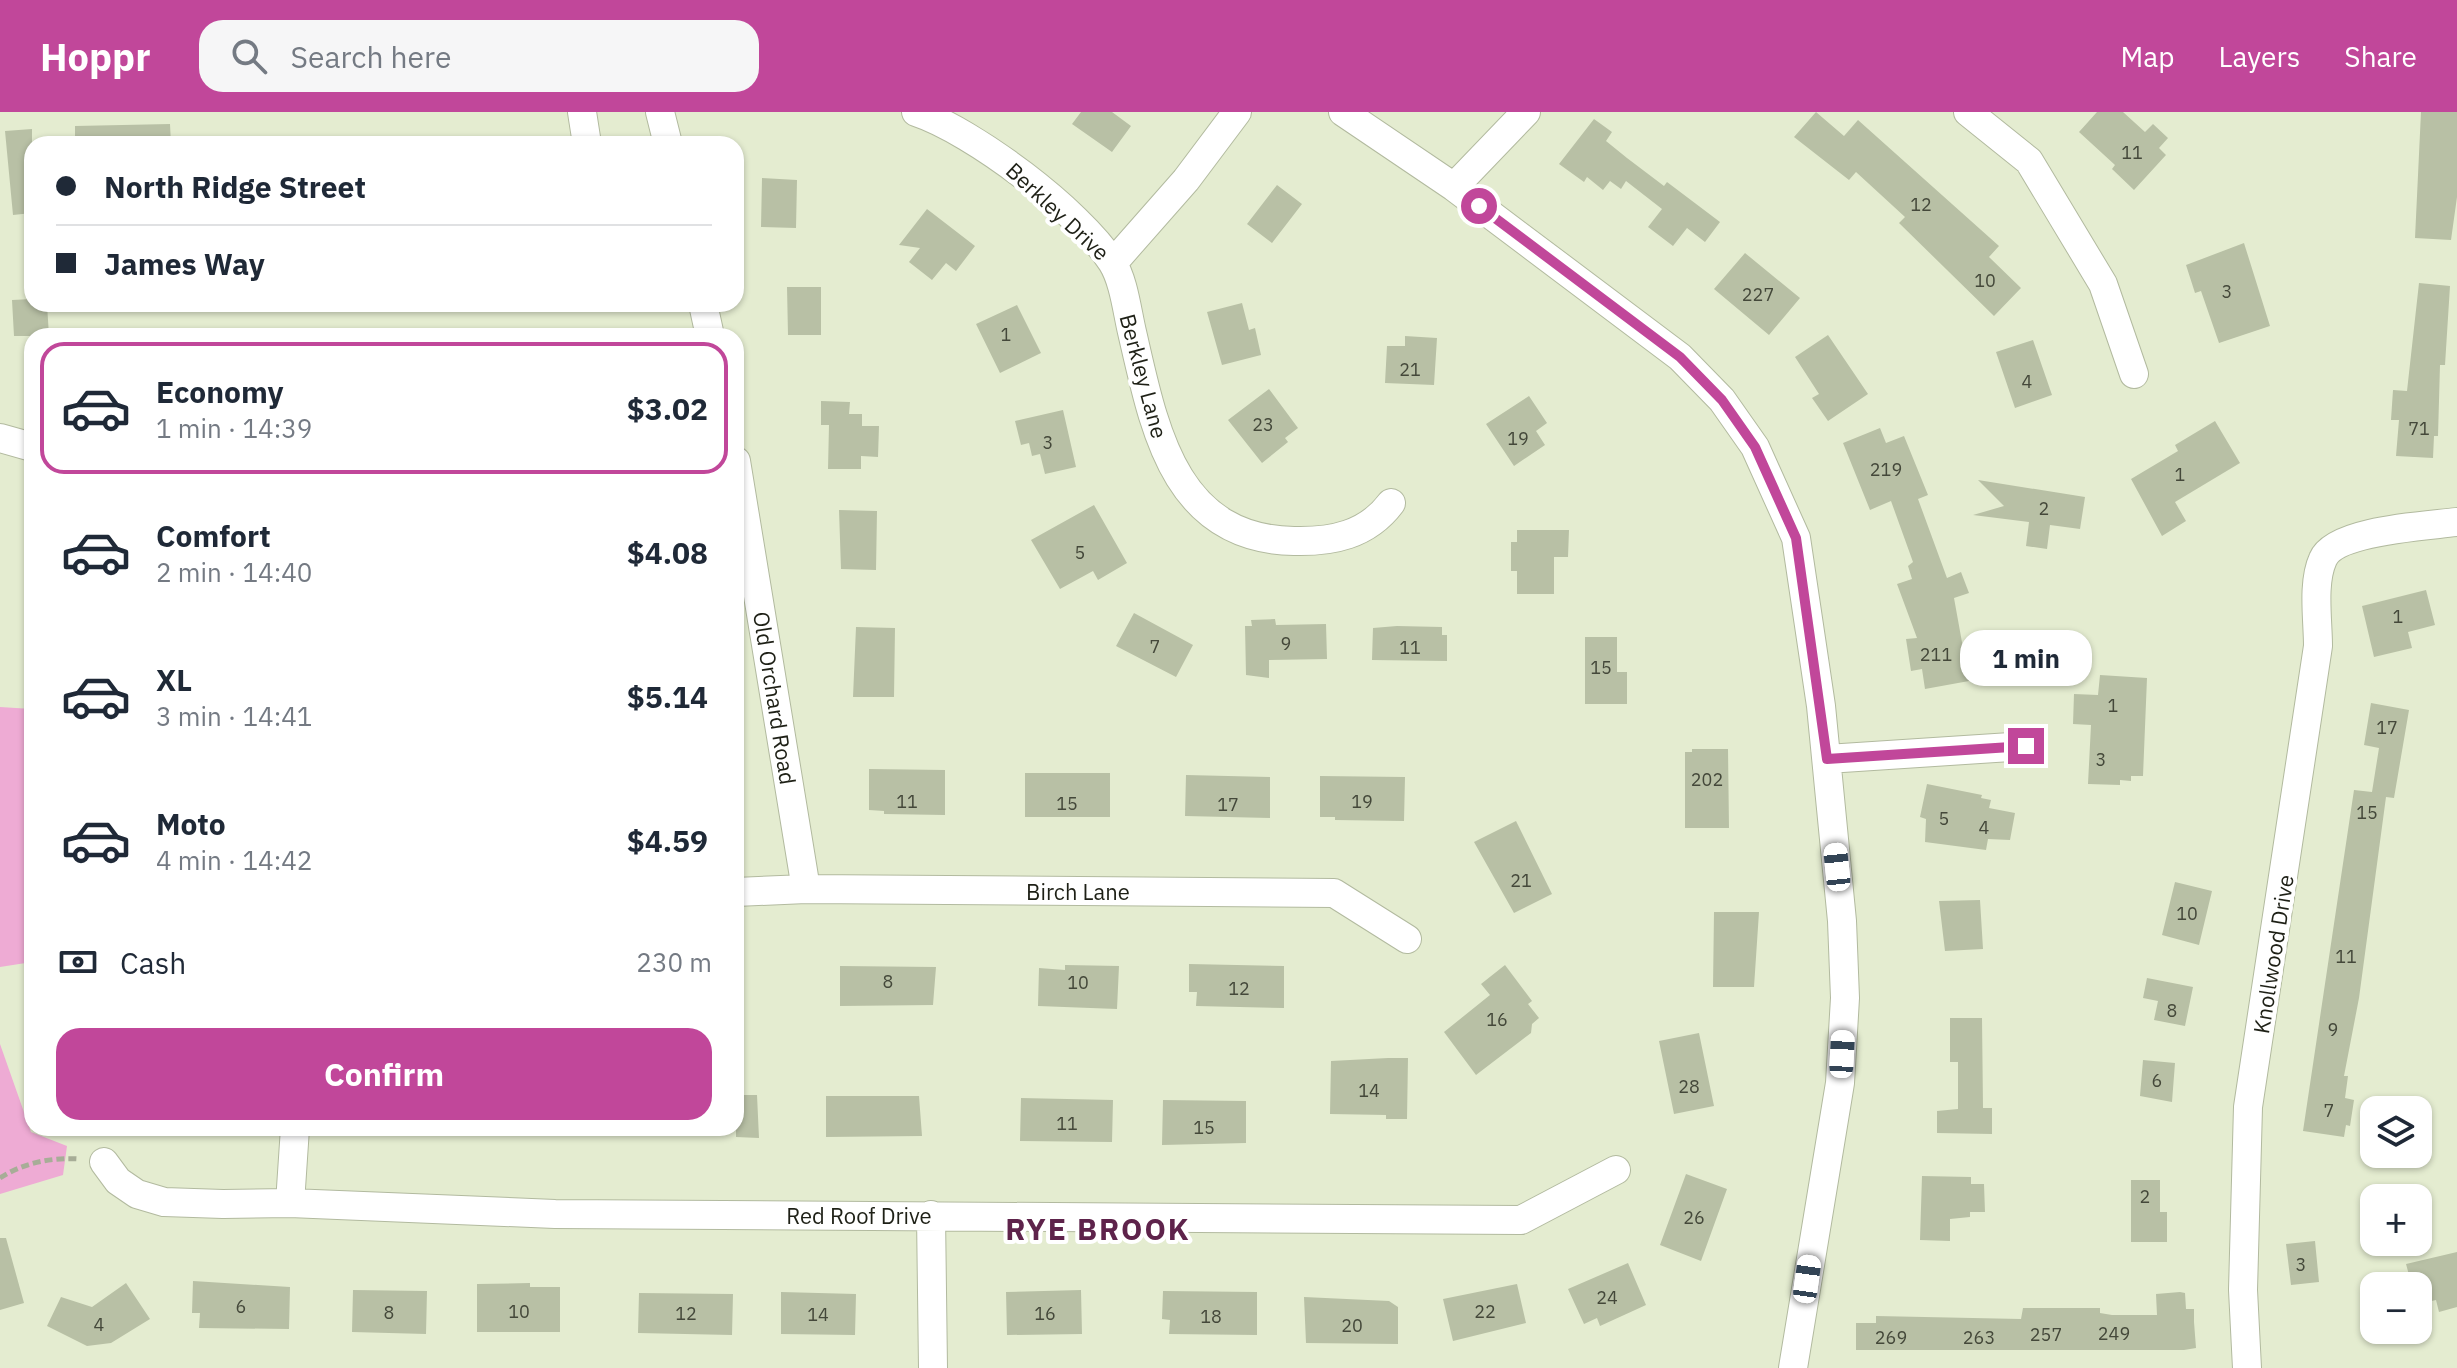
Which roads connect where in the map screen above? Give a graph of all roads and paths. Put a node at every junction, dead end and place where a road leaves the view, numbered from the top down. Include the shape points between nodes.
1 (582, 112) edge
2 (660, 112) edge
3 (916, 112) edge
4 (1237, 112) edge
5 (1343, 112) edge
6 (1526, 112) edge
7 (1968, 112) edge
8 (586, 136) edge
9 (666, 136) edge
10 (1454, 187) junction
11 (1113, 263) junction
12 (2134, 374) dead end
13 (0, 438) edge
14 (24, 445) edge
15 (1391, 503) dead end
16 (744, 512) edge
17 (2457, 522) edge
18 (2026, 746) dead end
19 (1827, 759) junction
20 (806, 889) junction
21 (744, 892) edge
22 (1407, 939) dead end
23 (294, 1136) edge
24 (104, 1162) joint
25 (1616, 1170) dead end
26 (0, 1178) edge
27 (290, 1203) junction
28 (931, 1215) junction
29 (933, 1368) edge
30 (1793, 1368) edge
31 (2247, 1368) edge

1 - 8 street
2 - 9 street
3 - 11 street, Berkley Drive via 942,121 1000,158 1074,220
4 - 11 street, Berkley Drive
5 - 10 street
6 - 10 street
7 - 12 street via 2029,161 2103,284
10 - 19 street via 1680,357 1722,400 1755,447 1796,538
11 - 15 street, Berkley Lane via 1152,421 1176,478 1202,508 1272,541 1324,542 1362,530 1380,519
13 - 14 street
16 - 20 street, Old Orchard Road
17 - 31 street, Knollwood Drive via 2381,532 2333,546 2319,572 2318,646 2248,1107 2243,1290
18 - 19 street
19 - 30 street via 1845,998 1840,1083
20 - 21 street, Birch Lane
20 - 22 street, Birch Lane via 1334,893
23 - 27 street
24 - 26 path via 65,1158 16,1168
24 - 27 street, Red Roof Drive via 137,1194 164,1202
25 - 28 street, Red Roof Drive via 1521,1220
27 - 28 street, Red Roof Drive via 555,1214
28 - 29 street

